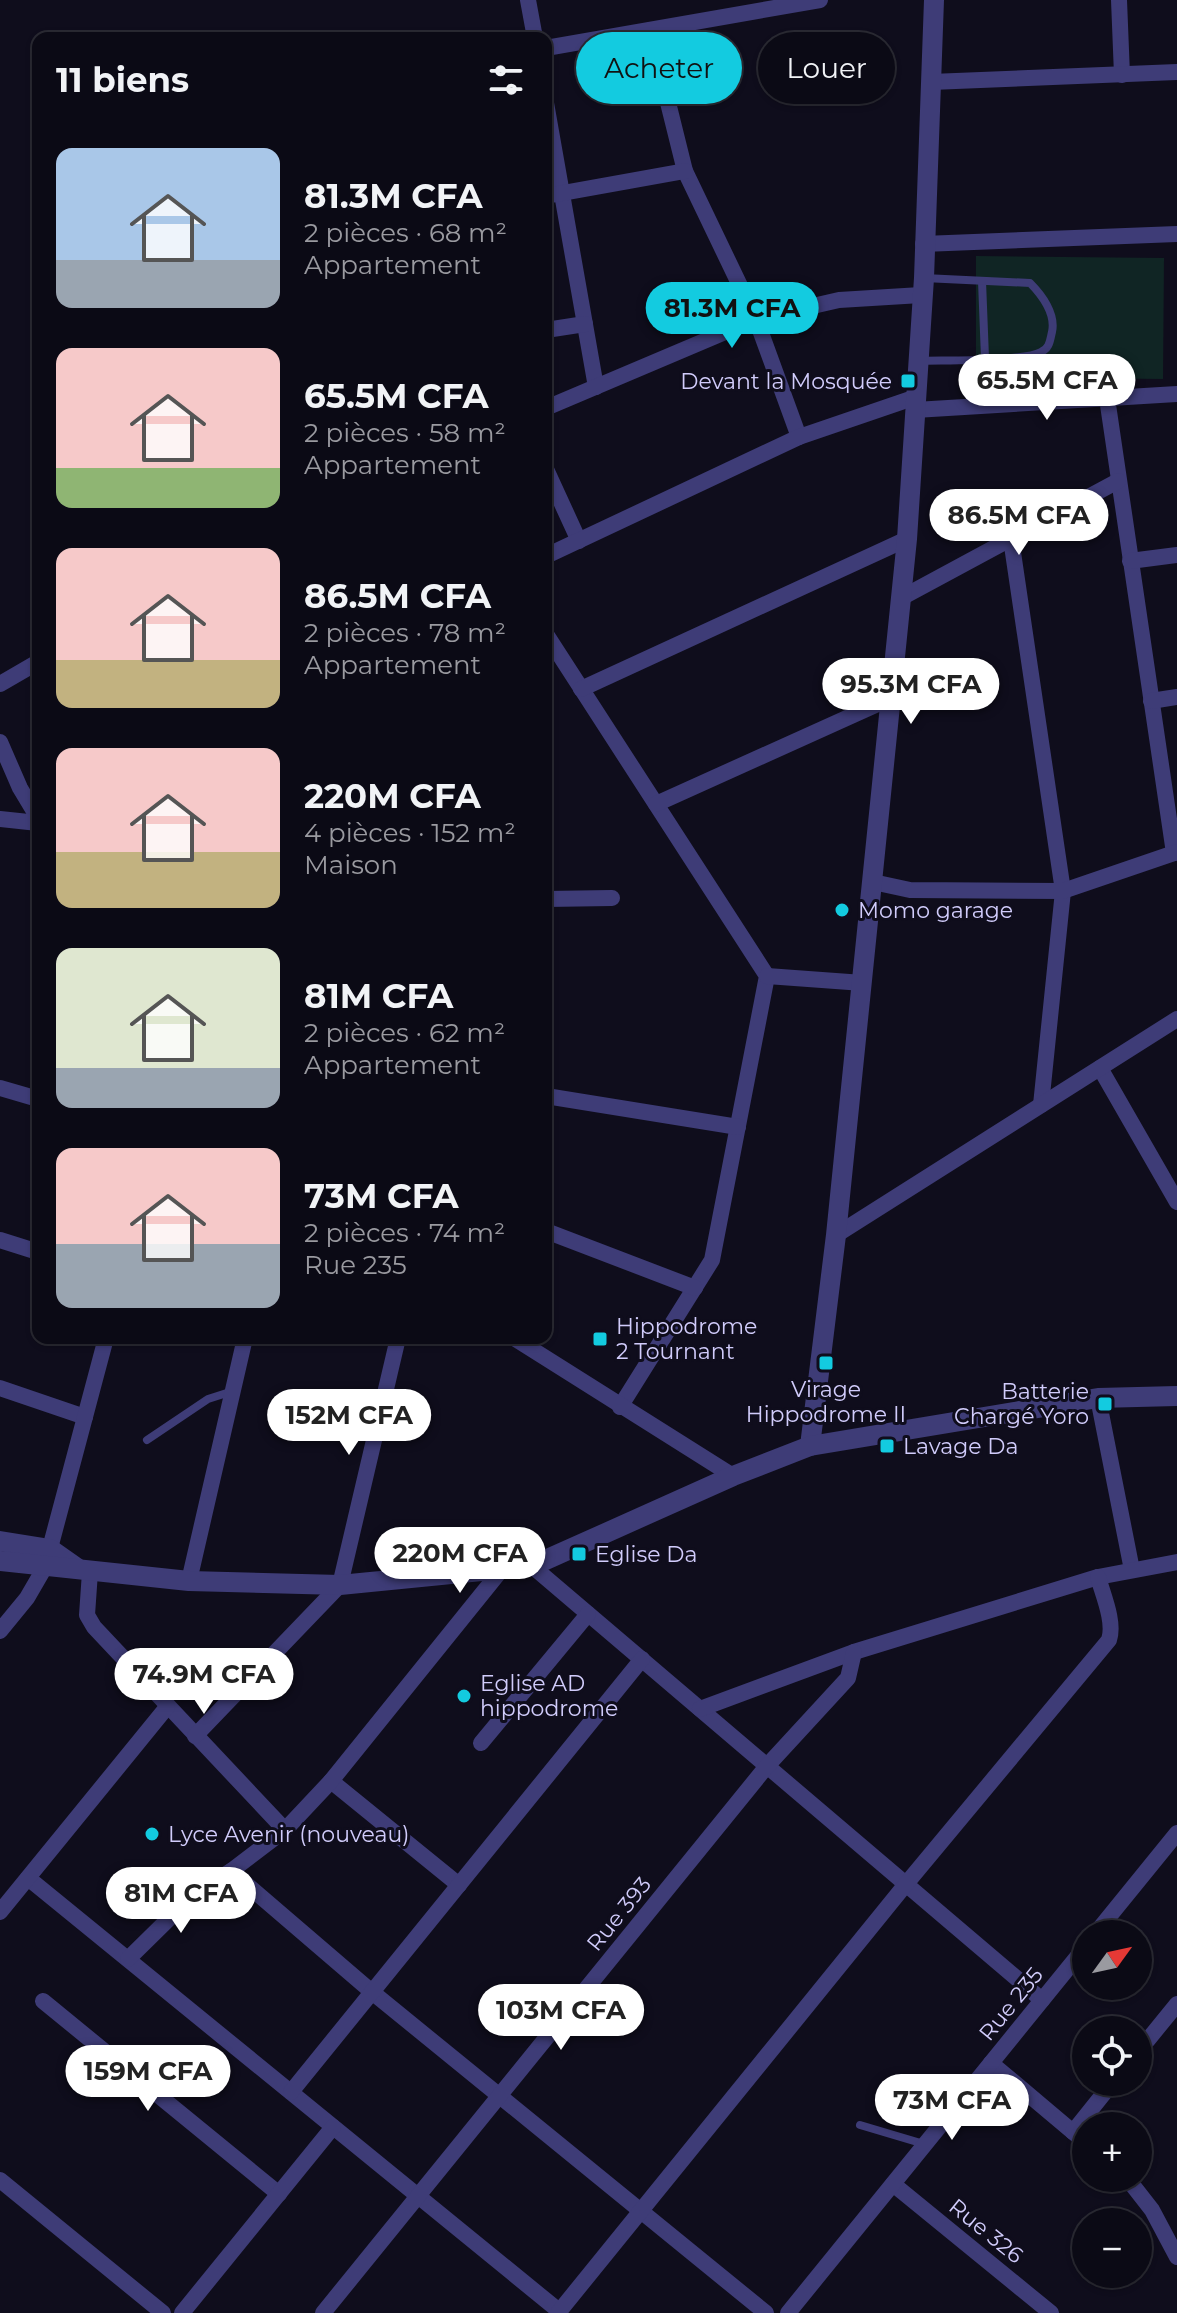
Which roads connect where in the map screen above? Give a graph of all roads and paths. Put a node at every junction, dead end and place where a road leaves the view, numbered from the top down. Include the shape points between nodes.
1 (528, 0) edge
2 (820, 0) edge
3 (934, 0) edge
4 (1119, 0) edge
5 (650, 30) junction
6 (534, 32) edge
7 (552, 47) edge
8 (1177, 72) edge
9 (1122, 75) junction
10 (931, 82) junction
11 (552, 171) edge
12 (685, 171) junction
13 (554, 194) edge
14 (1177, 234) edge
15 (923, 244) junction
16 (982, 281) junction
17 (922, 287) junction
18 (756, 319) junction
19 (585, 324) junction
20 (552, 329) edge
21 (985, 358) junction
22 (917, 361) junction
23 (596, 387) junction
24 (1177, 394) edge
25 (1107, 398) junction
26 (915, 404) junction
27 (552, 405) edge
28 (799, 437) junction
29 (1118, 481) junction
30 (552, 482) edge
31 (907, 539) junction
32 (1011, 539) junction
33 (579, 541) junction
34 (552, 553) edge
35 (1177, 555) edge
36 (1130, 561) junction
37 (901, 598) junction
38 (552, 643) edge
39 (32, 665) edge
40 (0, 684) edge
41 (581, 689) junction
42 (1177, 697) edge
43 (891, 698) junction
44 (1151, 701) junction
45 (0, 742) edge
46 (656, 804) junction
47 (32, 809) edge
48 (0, 819) edge
49 (32, 820) edge
50 (1175, 852) edge
51 (873, 882) junction
52 (1063, 891) junction
53 (612, 898) dead end
54 (552, 899) edge
55 (767, 976) junction
56 (863, 983) junction
57 (1177, 1019) edge
58 (1100, 1068) junction
59 (0, 1088) edge
60 (32, 1097) edge
61 (552, 1097) edge
62 (1041, 1105) junction
63 (738, 1127) junction
64 (1177, 1202) edge
65 (552, 1233) edge
66 (836, 1235) junction
67 (0, 1240) edge
68 (32, 1250) edge
69 (695, 1288) junction
70 (104, 1344) edge
71 (244, 1344) edge
72 (397, 1344) edge
73 (523, 1344) edge
74 (0, 1388) edge
75 (233, 1391) junction
76 (1177, 1396) edge
77 (1098, 1398) junction
78 (620, 1407) junction
79 (85, 1417) junction
80 (147, 1440) dead end
81 (810, 1446) junction
82 (733, 1476) junction
83 (0, 1541) edge
84 (48, 1558) junction
85 (0, 1561) edge
86 (1177, 1562) edge
87 (532, 1566) junction
88 (502, 1569) junction
89 (1132, 1570) junction
90 (85, 1571) junction
91 (1098, 1577) junction
92 (189, 1581) junction
93 (340, 1585) junction
94 (588, 1614) junction
95 (0, 1631) edge
96 (854, 1652) junction
97 (642, 1659) junction
98 (167, 1707) junction
99 (700, 1709) junction
100 (195, 1736) junction
101 (481, 1743) dead end
102 (767, 1766) junction
103 (331, 1781) junction
104 (285, 1830) junction
105 (1177, 1833) edge
106 (231, 1871) junction
107 (28, 1878) junction
108 (906, 1884) junction
109 (459, 1885) junction
110 (0, 1912) edge
111 (1106, 1920) edge
112 (128, 1959) junction
113 (1072, 1963) edge
114 (372, 1992) junction
115 (1042, 2000) junction
116 (43, 2001) dead end
117 (1177, 2004) edge
118 (1152, 2035) edge
119 (991, 2063) junction
120 (291, 2092) junction
121 (500, 2096) junction
122 (860, 2125) dead end
123 (333, 2127) junction
124 (1072, 2132) edge
125 (925, 2144) junction
126 (0, 2180) edge
127 (893, 2184) junction
128 (1138, 2192) edge
129 (279, 2194) junction
130 (418, 2196) junction
131 (641, 2211) junction
132 (1177, 2257) edge
133 (558, 2312) edge
134 (163, 2313) edge
135 (182, 2313) edge
136 (323, 2313) edge
137 (766, 2313) edge
138 (788, 2313) edge
139 (1051, 2313) edge

1 - 6 street
2 - 5 street
3 - 10 street
4 - 9 street
5 - 7 street
5 - 12 street
8 - 9 street
9 - 10 street
10 - 15 street
11 - 13 street
12 - 13 street
12 - 18 street
13 - 19 street
14 - 15 street
15 - 17 street
16 - 17 lane
16 - 21 lane
16 - 21 lane via 1030,283 1054,323 1050,345 1041,352
17 - 18 street
17 - 22 street
18 - 23 street
18 - 28 street
19 - 20 street
19 - 23 street
21 - 22 lane
22 - 26 street
23 - 27 street
24 - 25 street
25 - 26 street
25 - 29 street
26 - 28 street
26 - 31 street
28 - 33 street
29 - 32 street
29 - 36 street
30 - 33 street
31 - 37 street
31 - 41 street
32 - 37 street
32 - 52 street
33 - 34 street
35 - 36 street
36 - 44 street
37 - 43 street
38 - 41 street
39 - 40 street
41 - 46 street
42 - 44 street
43 - 46 street
43 - 51 street
44 - 50 street
45 - 47 street
46 - 55 street
48 - 49 street
50 - 52 street
51 - 52 street via 910,890
51 - 56 street
52 - 62 street
53 - 54 street
55 - 56 street
55 - 63 street
56 - 66 street
57 - 58 street
58 - 62 street
58 - 64 street
59 - 60 street
61 - 63 street
62 - 66 street
63 - 69 street via 712,1260
65 - 69 street
66 - 81 street
67 - 68 street
69 - 78 street
70 - 79 street
71 - 75 street
72 - 93 street
73 - 78 street
74 - 79 street
75 - 80 lane via 208,1399
75 - 92 street
76 - 77 street
77 - 81 street
77 - 89 street
78 - 82 street
79 - 84 street
81 - 82 street
82 - 87 street
83 - 84 street
84 - 85 street
84 - 90 street
84 - 95 street via 27,1598
86 - 89 street
87 - 88 street
87 - 94 street
88 - 93 street
88 - 103 street
89 - 91 street
90 - 92 street
90 - 98 street via 87,1615 94,1627
91 - 96 street
91 - 108 street via 1112,1632 1109,1640
92 - 93 street
93 - 100 street
94 - 97 street
94 - 101 street
96 - 99 street
96 - 102 street, Rue 393 via 848,1678
97 - 99 street
97 - 109 street
98 - 100 street
98 - 107 street
99 - 102 street
100 - 104 street
102 - 108 street
102 - 121 street, Rue 393
103 - 104 street
103 - 109 street
104 - 106 street
105 - 111 street
106 - 112 street via 192,1896
106 - 114 street
107 - 110 street
107 - 112 street
108 - 115 street
108 - 131 street
109 - 114 street
112 - 120 street
113 - 115 street, Rue 235
114 - 120 street
114 - 121 street
115 - 119 street, Rue 235
116 - 129 street
117 - 118 street
119 - 124 street
119 - 125 street, Rue 235
120 - 123 street
121 - 130 street, Rue 393
121 - 131 street
122 - 125 lane
123 - 129 street
123 - 130 street
125 - 127 street, Rue 235
126 - 134 street
127 - 138 street, Rue 235
127 - 139 street, Rue 326
128 - 132 street
129 - 135 street
130 - 133 street
130 - 136 street, Rue 393
131 - 133 street
131 - 137 street

